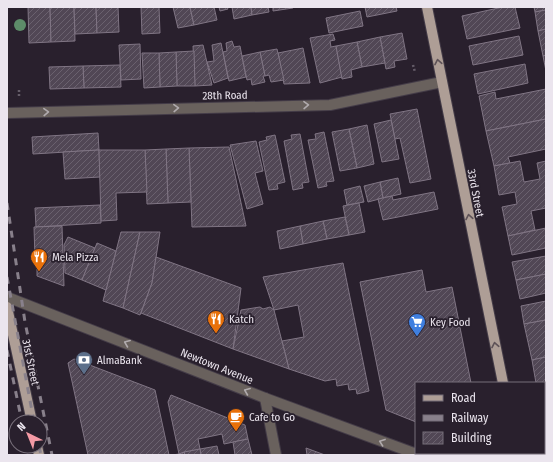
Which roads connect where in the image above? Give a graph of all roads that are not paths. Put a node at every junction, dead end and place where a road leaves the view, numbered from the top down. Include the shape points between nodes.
1 (427, 7) edge
2 (442, 82) junction
3 (7, 113) edge
4 (7, 297) edge
5 (7, 307) edge
6 (503, 382) edge
7 (265, 398) junction
8 (30, 414) edge
9 (415, 454) edge
10 (276, 455) edge

2 -> 1 main road, 33rd Street
3 -> 2 street, 28th Road via 330,105
6 -> 2 main road, 33rd Street
7 -> 4 street, Newtown Avenue
5 - 8 main road, 31st Street
9 -> 7 street, Newtown Avenue
7 - 10 street

